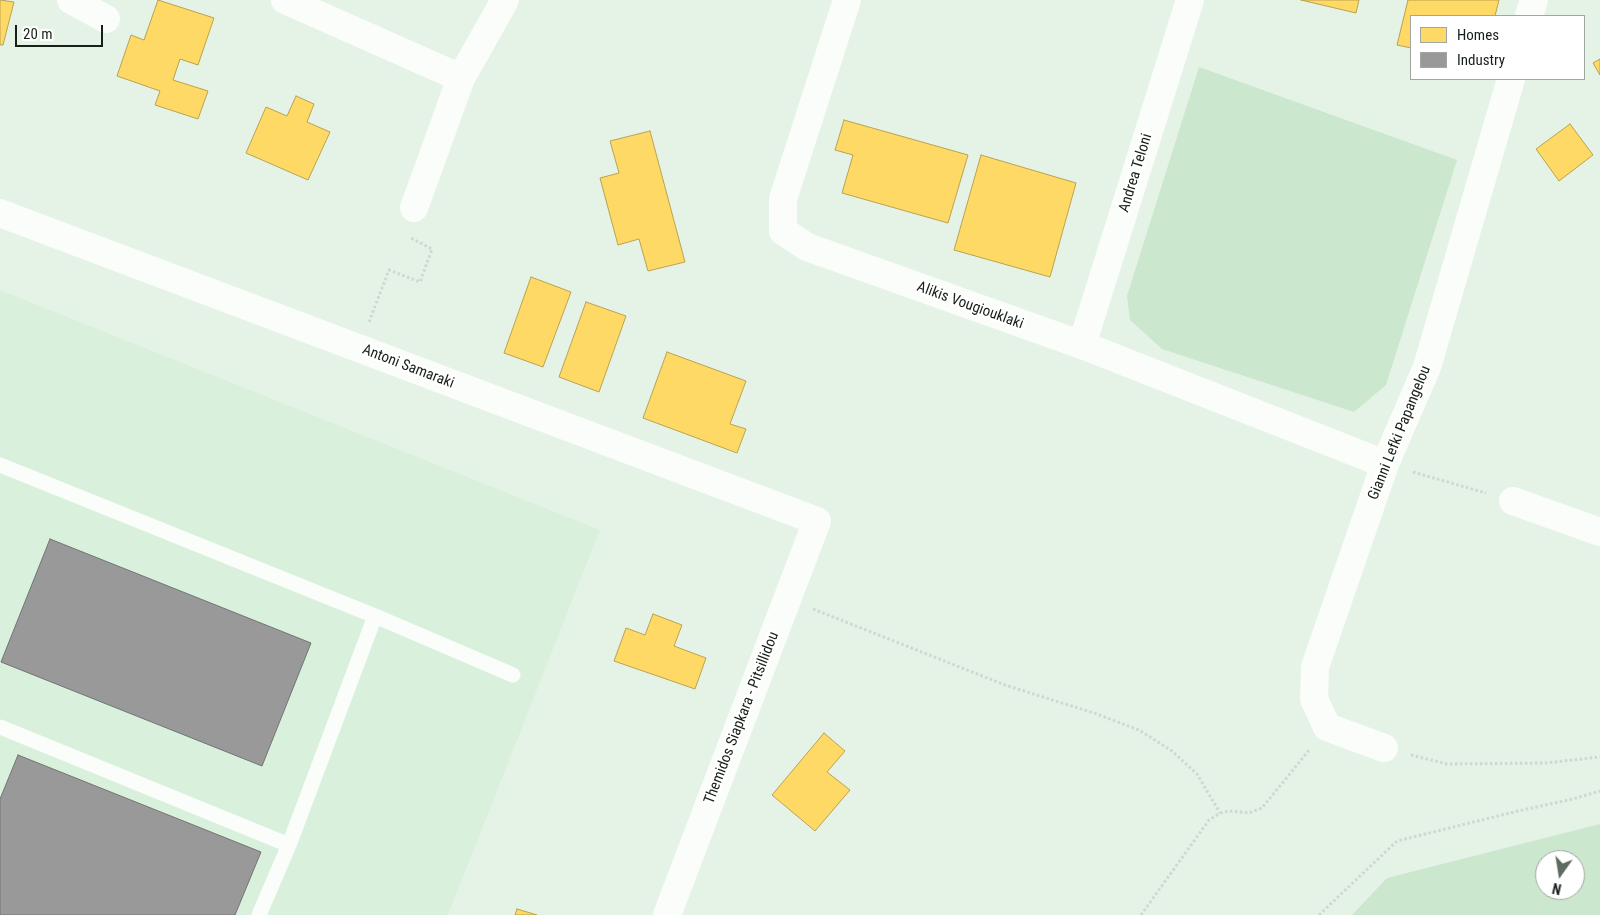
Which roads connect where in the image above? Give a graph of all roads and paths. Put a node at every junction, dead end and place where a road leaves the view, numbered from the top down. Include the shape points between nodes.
1 (70, 0) edge
2 (285, 0) edge
3 (505, 0) edge
4 (847, 0) edge
5 (1190, 0) edge
6 (1534, 0) edge
7 (1530, 15) edge
8 (106, 19) dead end
9 (461, 78) junction
10 (1511, 80) edge
11 (414, 208) joint
12 (0, 213) edge
13 (378, 298) dead end
14 (1082, 345) junction
15 (1385, 464) junction
16 (1, 468) edge
17 (1513, 501) joint
18 (817, 520) joint
19 (1600, 532) edge
20 (787, 598) junction
21 (374, 616) junction
22 (513, 675) dead end
23 (1327, 727) junction
24 (0, 728) edge
25 (1384, 748) joint
26 (1600, 757) edge
27 (1600, 791) edge
28 (1220, 813) junction
29 (289, 844) junction
30 (259, 915) edge
31 (667, 915) edge
32 (1141, 915) edge
33 (1319, 915) edge

1 - 8 street
2 - 9 street
3 - 9 street
4 - 14 street, Alikis Vougiouklaki via 783,199 783,231 807,247
5 - 14 street, Andrea Teloni
6 - 7 street
9 - 11 street
10 - 15 street, Gianni Lefki Papangelou via 1427,367
11 - 13 path via 403,234 432,249 420,282 389,270
12 - 18 street, Antoni Samaraki
14 - 15 street, Alikis Vougiouklaki
15 - 17 path
15 - 23 street, Gianni Lefki Papangelou via 1315,667 1314,699
16 - 21 lane
17 - 19 street
18 - 20 street, Themidos Siapkara - Pitsillidou
20 - 28 path via 1005,685 1139,730 1172,751 1197,774
20 - 31 street, Themidos Siapkara - Pitsillidou
21 - 22 lane
21 - 29 lane
23 - 25 street
23 - 28 path via 1262,808 1249,813
24 - 29 lane
25 - 26 path via 1447,764 1545,763
27 - 33 path via 1397,841
28 - 32 path via 1209,820
29 - 30 lane

